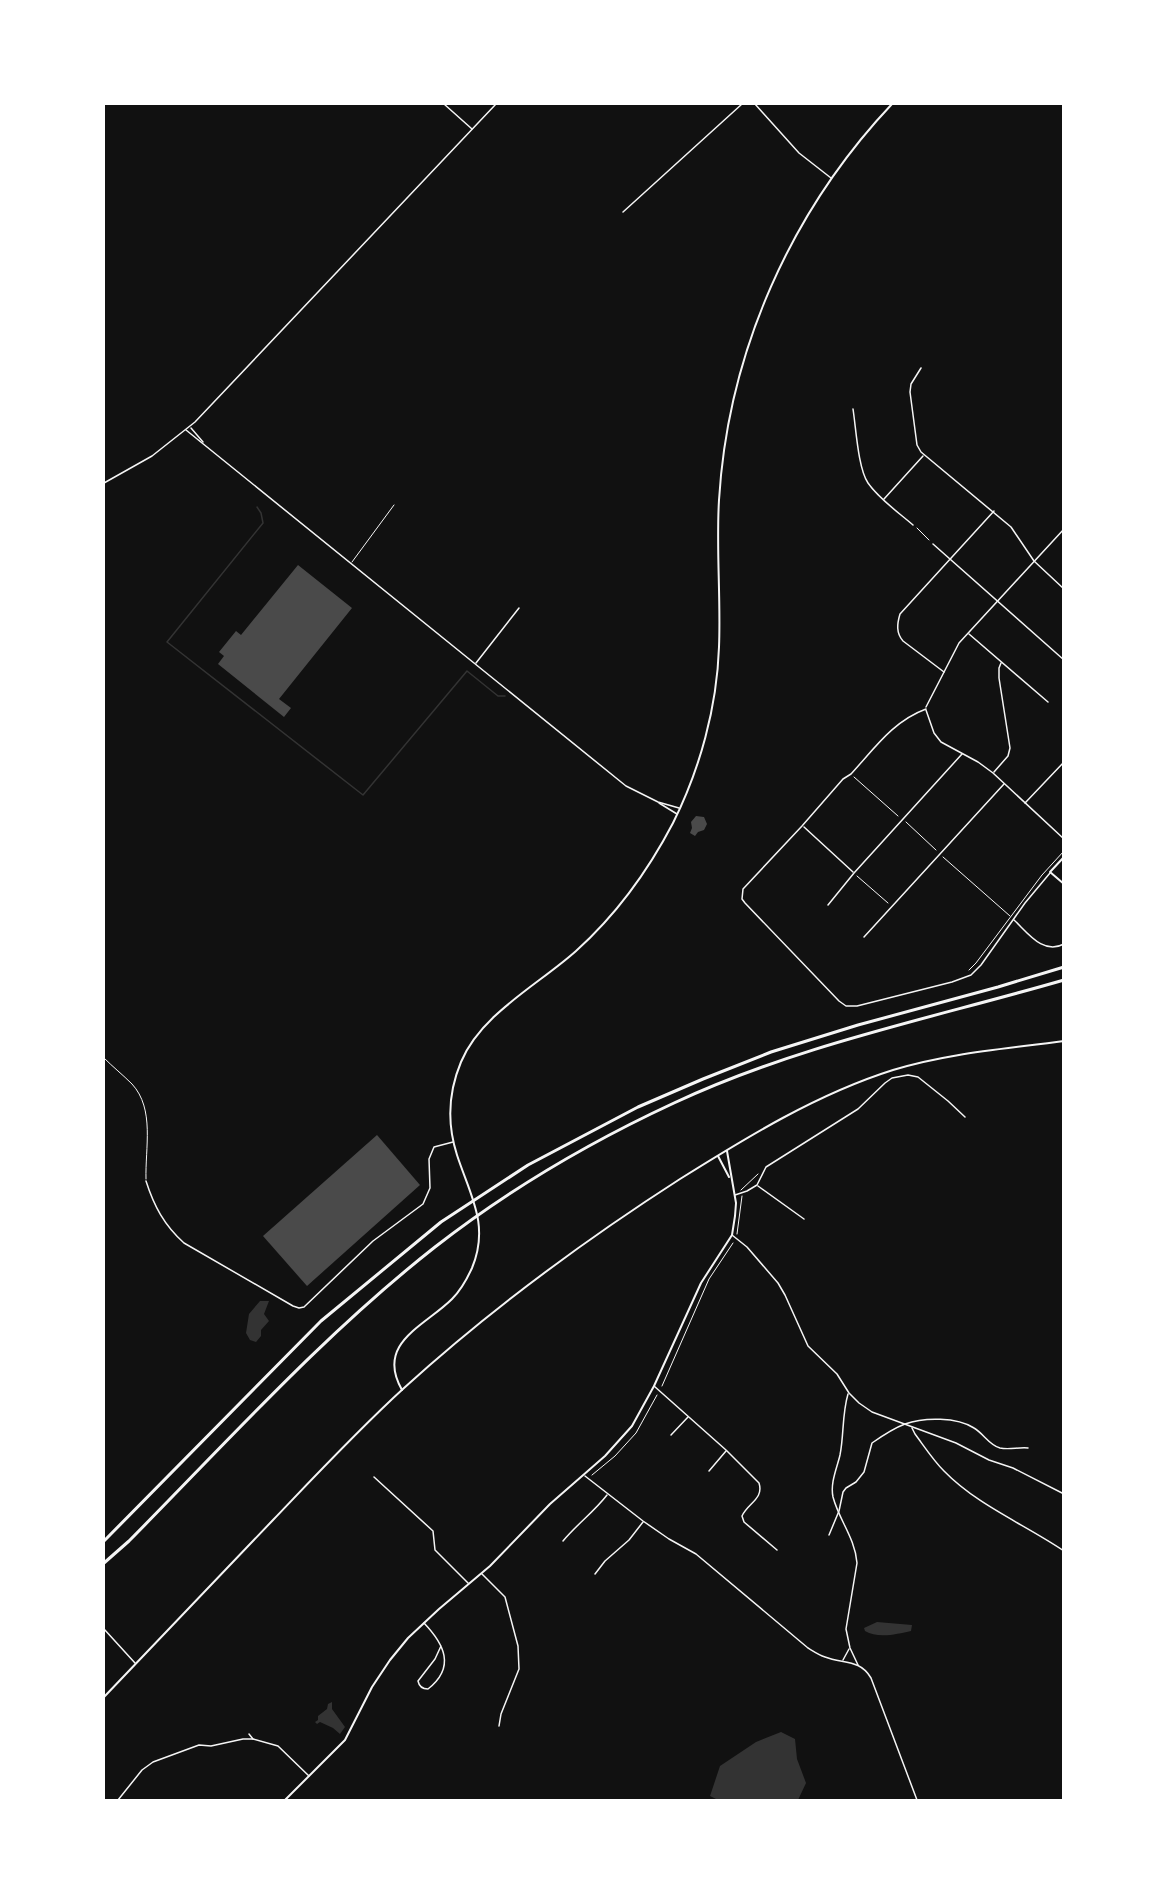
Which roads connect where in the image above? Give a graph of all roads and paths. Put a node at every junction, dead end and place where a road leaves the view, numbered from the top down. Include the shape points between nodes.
1 (444, 104) edge
2 (496, 104) edge
3 (742, 104) edge
4 (755, 104) edge
5 (892, 104) edge
6 (472, 129) junction
7 (831, 178) junction
8 (623, 212) dead end
9 (921, 368) dead end
10 (853, 409) dead end
11 (190, 427) junction
12 (186, 430) junction
13 (205, 444) junction
14 (924, 455) junction
15 (104, 483) edge
16 (884, 500) junction
17 (394, 505) dead end
18 (994, 512) junction
19 (913, 525) joint
20 (1064, 529) edge
21 (933, 544) joint
22 (950, 560) junction
23 (1034, 561) junction
24 (351, 563) junction
25 (1064, 589) edge
26 (997, 602) junction
27 (519, 608) dead end
28 (969, 633) junction
29 (1064, 660) edge
30 (476, 663) junction
31 (1001, 663) junction
32 (945, 673) junction
33 (1048, 702) dead end
34 (926, 709) junction
35 (962, 754) junction
36 (1064, 762) edge
37 (993, 773) junction
38 (851, 774) junction
39 (1004, 784) junction
40 (658, 802) junction
41 (1025, 804) junction
42 (680, 808) junction
43 (677, 814) junction
44 (903, 820) junction
45 (802, 826) junction
46 (1064, 839) edge
47 (940, 854) junction
48 (1064, 857) edge
49 (1050, 872) junction
50 (854, 873) junction
51 (1064, 884) edge
52 (828, 905) dead end
53 (892, 907) junction
54 (1014, 919) junction
55 (864, 937) dead end
56 (1064, 944) edge
57 (1064, 967) edge
58 (1064, 980) edge
59 (1064, 1041) edge
60 (104, 1058) edge
61 (965, 1117) dead end
62 (453, 1142) junction
63 (727, 1151) junction
64 (718, 1156) junction
65 (759, 1173) dead end
66 (730, 1179) junction
67 (146, 1181) joint
68 (757, 1185) junction
69 (741, 1193) junction
70 (734, 1195) junction
71 (804, 1219) dead end
72 (732, 1235) junction
73 (654, 1386) junction
74 (402, 1390) junction
75 (849, 1393) junction
76 (688, 1416) junction
77 (903, 1424) junction
78 (911, 1427) junction
79 (671, 1435) dead end
80 (1028, 1448) dead end
81 (726, 1450) junction
82 (709, 1471) dead end
83 (584, 1475) junction
84 (374, 1477) dead end
85 (607, 1494) junction
86 (1064, 1494) edge
87 (839, 1511) junction
88 (643, 1521) junction
89 (829, 1535) dead end
90 (104, 1541) edge
91 (563, 1541) dead end
92 (777, 1550) dead end
93 (1064, 1551) edge
94 (104, 1563) edge
95 (481, 1574) junction
96 (596, 1574) dead end
97 (469, 1583) junction
98 (182, 1614) junction
99 (186, 1619) dead end
100 (423, 1623) junction
101 (104, 1629) edge
102 (441, 1646) junction
103 (850, 1648) junction
104 (843, 1661) junction
105 (136, 1663) junction
106 (859, 1665) junction
107 (104, 1697) edge
108 (499, 1726) dead end
109 (249, 1734) dead end
110 (254, 1739) junction
111 (310, 1776) junction
112 (118, 1800) edge
113 (287, 1800) edge
114 (918, 1800) edge

1 - 6 street
2 - 6 street
3 - 8 street
4 - 7 street via 800,153
5 - 7 main road
6 - 11 street
7 - 42 main road via 777,271 753,331 734,399 719,499 716,683 703,745
9 - 14 street via 910,392 917,445
10 - 16 street via 864,475
11 - 12 street
11 - 13 street
12 - 13 street
12 - 15 street via 152,456
13 - 24 street
14 - 16 street
14 - 18 street
16 - 19 street
17 - 24 lane
18 - 22 street
18 - 23 street via 1011,527
19 - 21 path
20 - 23 street
21 - 22 street
22 - 26 street
22 - 32 street via 897,622 903,641
23 - 25 street
23 - 26 street
24 - 30 street
26 - 28 street
26 - 29 street
27 - 30 street
28 - 31 street
28 - 32 street via 959,643
30 - 40 street via 626,786
31 - 33 street
31 - 37 street via 999,678 1010,748
32 - 34 street
34 - 35 street via 937,738
34 - 38 street via 894,726
35 - 37 street
35 - 44 street
36 - 41 street
37 - 39 street
38 - 44 path
38 - 45 street
39 - 41 street
39 - 47 street
40 - 42 street
40 - 43 street
41 - 46 street
42 - 43 main road
43 - 62 main road via 648,866 597,931 558,968 492,1019 471,1042 452,1091
44 - 47 path
44 - 50 street
45 - 50 street
45 - 54 street via 741,894 745,903 846,1006 863,1005 970,975
47 - 53 street
47 - 54 path
48 - 49 main road
49 - 51 main road
49 - 54 street
50 - 52 street
50 - 53 path
53 - 55 street
54 - 56 street via 1040,945 1051,948
57 - 90 highway via 771,1052 638,1107 528,1165 441,1222 321,1321
58 - 94 highway via 812,1050 742,1074 665,1107 511,1194 446,1239 370,1301
59 - 63 main road via 950,1056 894,1070 837,1092
60 - 67 lane via 132,1084 144,1103
61 - 68 street via 918,1077 892,1078 858,1109 766,1167
62 - 67 street via 434,1147 430,1153 430,1188 423,1204 373,1241 308,1305 299,1308 184,1243 157,1211
62 - 74 main road via 477,1208 476,1258 453,1298 411,1332 398,1350 394,1370
63 - 64 main road
63 - 66 main road
64 - 66 main road
64 - 74 main road via 549,1268
65 - 69 path via 742,1187
66 - 70 main road
68 - 69 street
68 - 71 street
69 - 70 street
70 - 72 main road
72 - 73 main road via 701,1283
72 - 75 street via 778,1283 808,1346 837,1374
73 - 76 street
73 - 83 main road via 632,1426
74 - 98 main road
75 - 77 street via 872,1412
75 - 87 street via 832,1494
76 - 79 street
76 - 81 street
77 - 78 street
77 - 80 street via 950,1420 975,1428 999,1448
77 - 87 street via 872,1443 864,1472 846,1488
78 - 86 street via 956,1443
78 - 93 street via 944,1471 960,1484
81 - 82 street
81 - 92 street via 761,1488 757,1499 744,1511 744,1522
83 - 85 street
83 - 95 main road
84 - 97 street via 433,1531 435,1550
85 - 88 street
85 - 91 street
87 - 89 street
87 - 103 street via 856,1554 846,1621
88 - 96 street
88 - 104 street via 696,1554 808,1648
95 - 97 main road
95 - 108 street via 505,1597 518,1646 519,1669
97 - 100 main road
98 - 99 street
98 - 105 main road
100 - 102 street
100 - 111 main road via 381,1672 345,1740
101 - 105 street
102 - 102 street via 445,1659 441,1674 432,1686 423,1688 418,1681
103 - 104 street
103 - 106 street
104 - 106 street
105 - 107 main road
106 - 114 street via 871,1678
109 - 110 street
110 - 111 street via 278,1746
110 - 112 street via 199,1745 153,1762
111 - 113 main road

